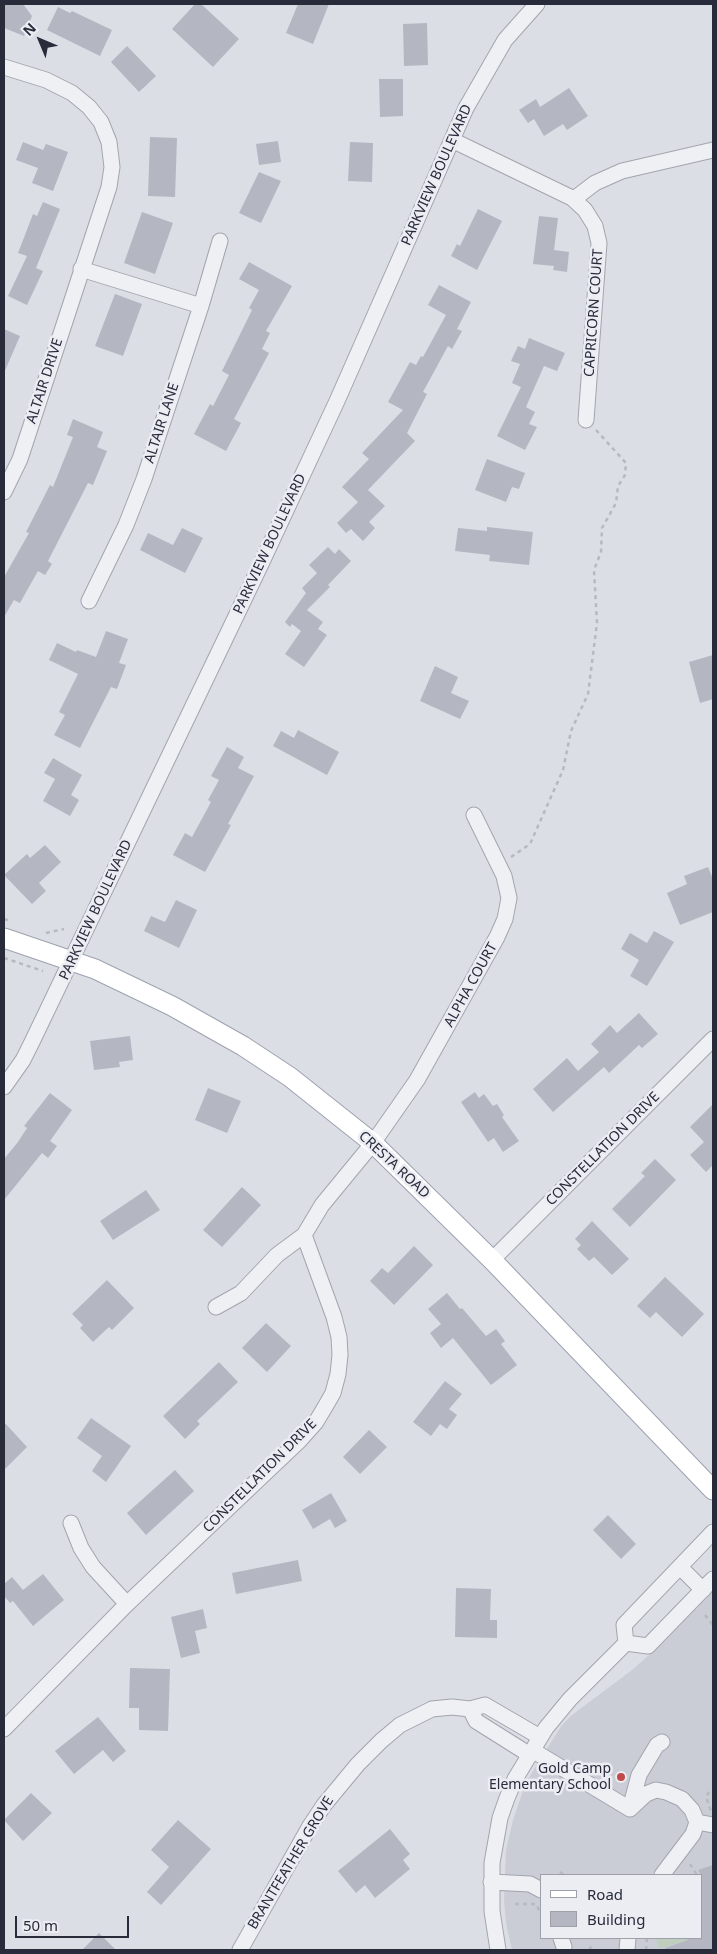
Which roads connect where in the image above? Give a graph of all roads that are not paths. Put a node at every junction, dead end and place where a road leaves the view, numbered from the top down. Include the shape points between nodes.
1 (537, 4) edge
2 (4, 67) edge
3 (452, 140) junction
4 (713, 150) edge
5 (574, 199) junction
6 (220, 240) dead end
7 (82, 269) junction
8 (201, 306) junction
9 (586, 420) road end
10 (4, 492) edge
11 (90, 601) dead end
12 (474, 815) dead end
13 (8, 930) edge
14 (72, 960) junction
15 (713, 1039) edge
16 (4, 1087) edge
17 (373, 1143) junction
18 (304, 1235) junction
19 (492, 1260) junction
20 (216, 1307) dead end
21 (713, 1490) edge
22 (71, 1523) dead end
23 (713, 1532) edge
24 (680, 1567) junction
25 (708, 1584) edge
26 (128, 1604) junction
27 (626, 1643) junction
28 (470, 1709) junction
29 (4, 1729) edge
30 (540, 1737) junction
31 (662, 1742) dead end
32 (531, 1752) junction
33 (630, 1809) junction
34 (697, 1822) junction
35 (713, 1825) edge
36 (663, 1874) edge
37 (491, 1882) junction
38 (540, 1889) edge
39 (240, 1950) edge
40 (498, 1950) edge

1 - 3 street, PARKVIEW BOULEVARD via 500,48
2 - 7 street, ALTAIR DRIVE via 46,80 72,93 89,107 109,142 112,167 109,187
3 - 5 street, CAPRICORN COURT
3 - 14 street, PARKVIEW BOULEVARD via 338,401
4 - 5 street via 622,171 595,183
5 - 9 street, CAPRICORN COURT via 595,226 599,243
6 - 8 street, ALTAIR LANE
7 - 8 street
7 - 10 street, ALTAIR DRIVE via 20,459
8 - 11 street, ALTAIR LANE via 144,479
12 - 17 street, ALPHA COURT via 504,876 509,898 505,919 435,1051
13 - 14 main road, CRESTA ROAD
14 - 16 street, PARKVIEW BOULEVARD via 23,1060
14 - 17 main road, CRESTA ROAD via 172,1006 243,1046 290,1077
15 - 19 street, CONSTELLATION DRIVE
17 - 18 street via 322,1205
17 - 19 main road, CRESTA ROAD
18 - 20 street via 277,1255 241,1293
18 - 26 street, CONSTELLATION DRIVE via 339,1336 340,1364 333,1393 316,1422 299,1441
19 - 21 main road, CRESTA ROAD
22 - 26 street via 93,1566
23 - 24 street
24 - 25 street
24 - 27 street via 624,1625
25 - 27 street via 648,1646
26 - 29 street, CONSTELLATION DRIVE
27 - 30 street via 570,1699
28 - 30 street, BRANTFEATHER GROVE via 485,1705
28 - 32 street via 476,1721
28 - 39 street, BRANTFEATHER GROVE via 432,1709 400,1725 375,1746 324,1804
30 - 32 street
31 - 33 street via 639,1775
32 - 33 street
32 - 37 street via 515,1779 500,1818
33 - 34 street via 646,1794 656,1790 682,1799
34 - 35 street
34 - 36 street via 693,1834
37 - 38 street via 530,1884
37 - 40 street

